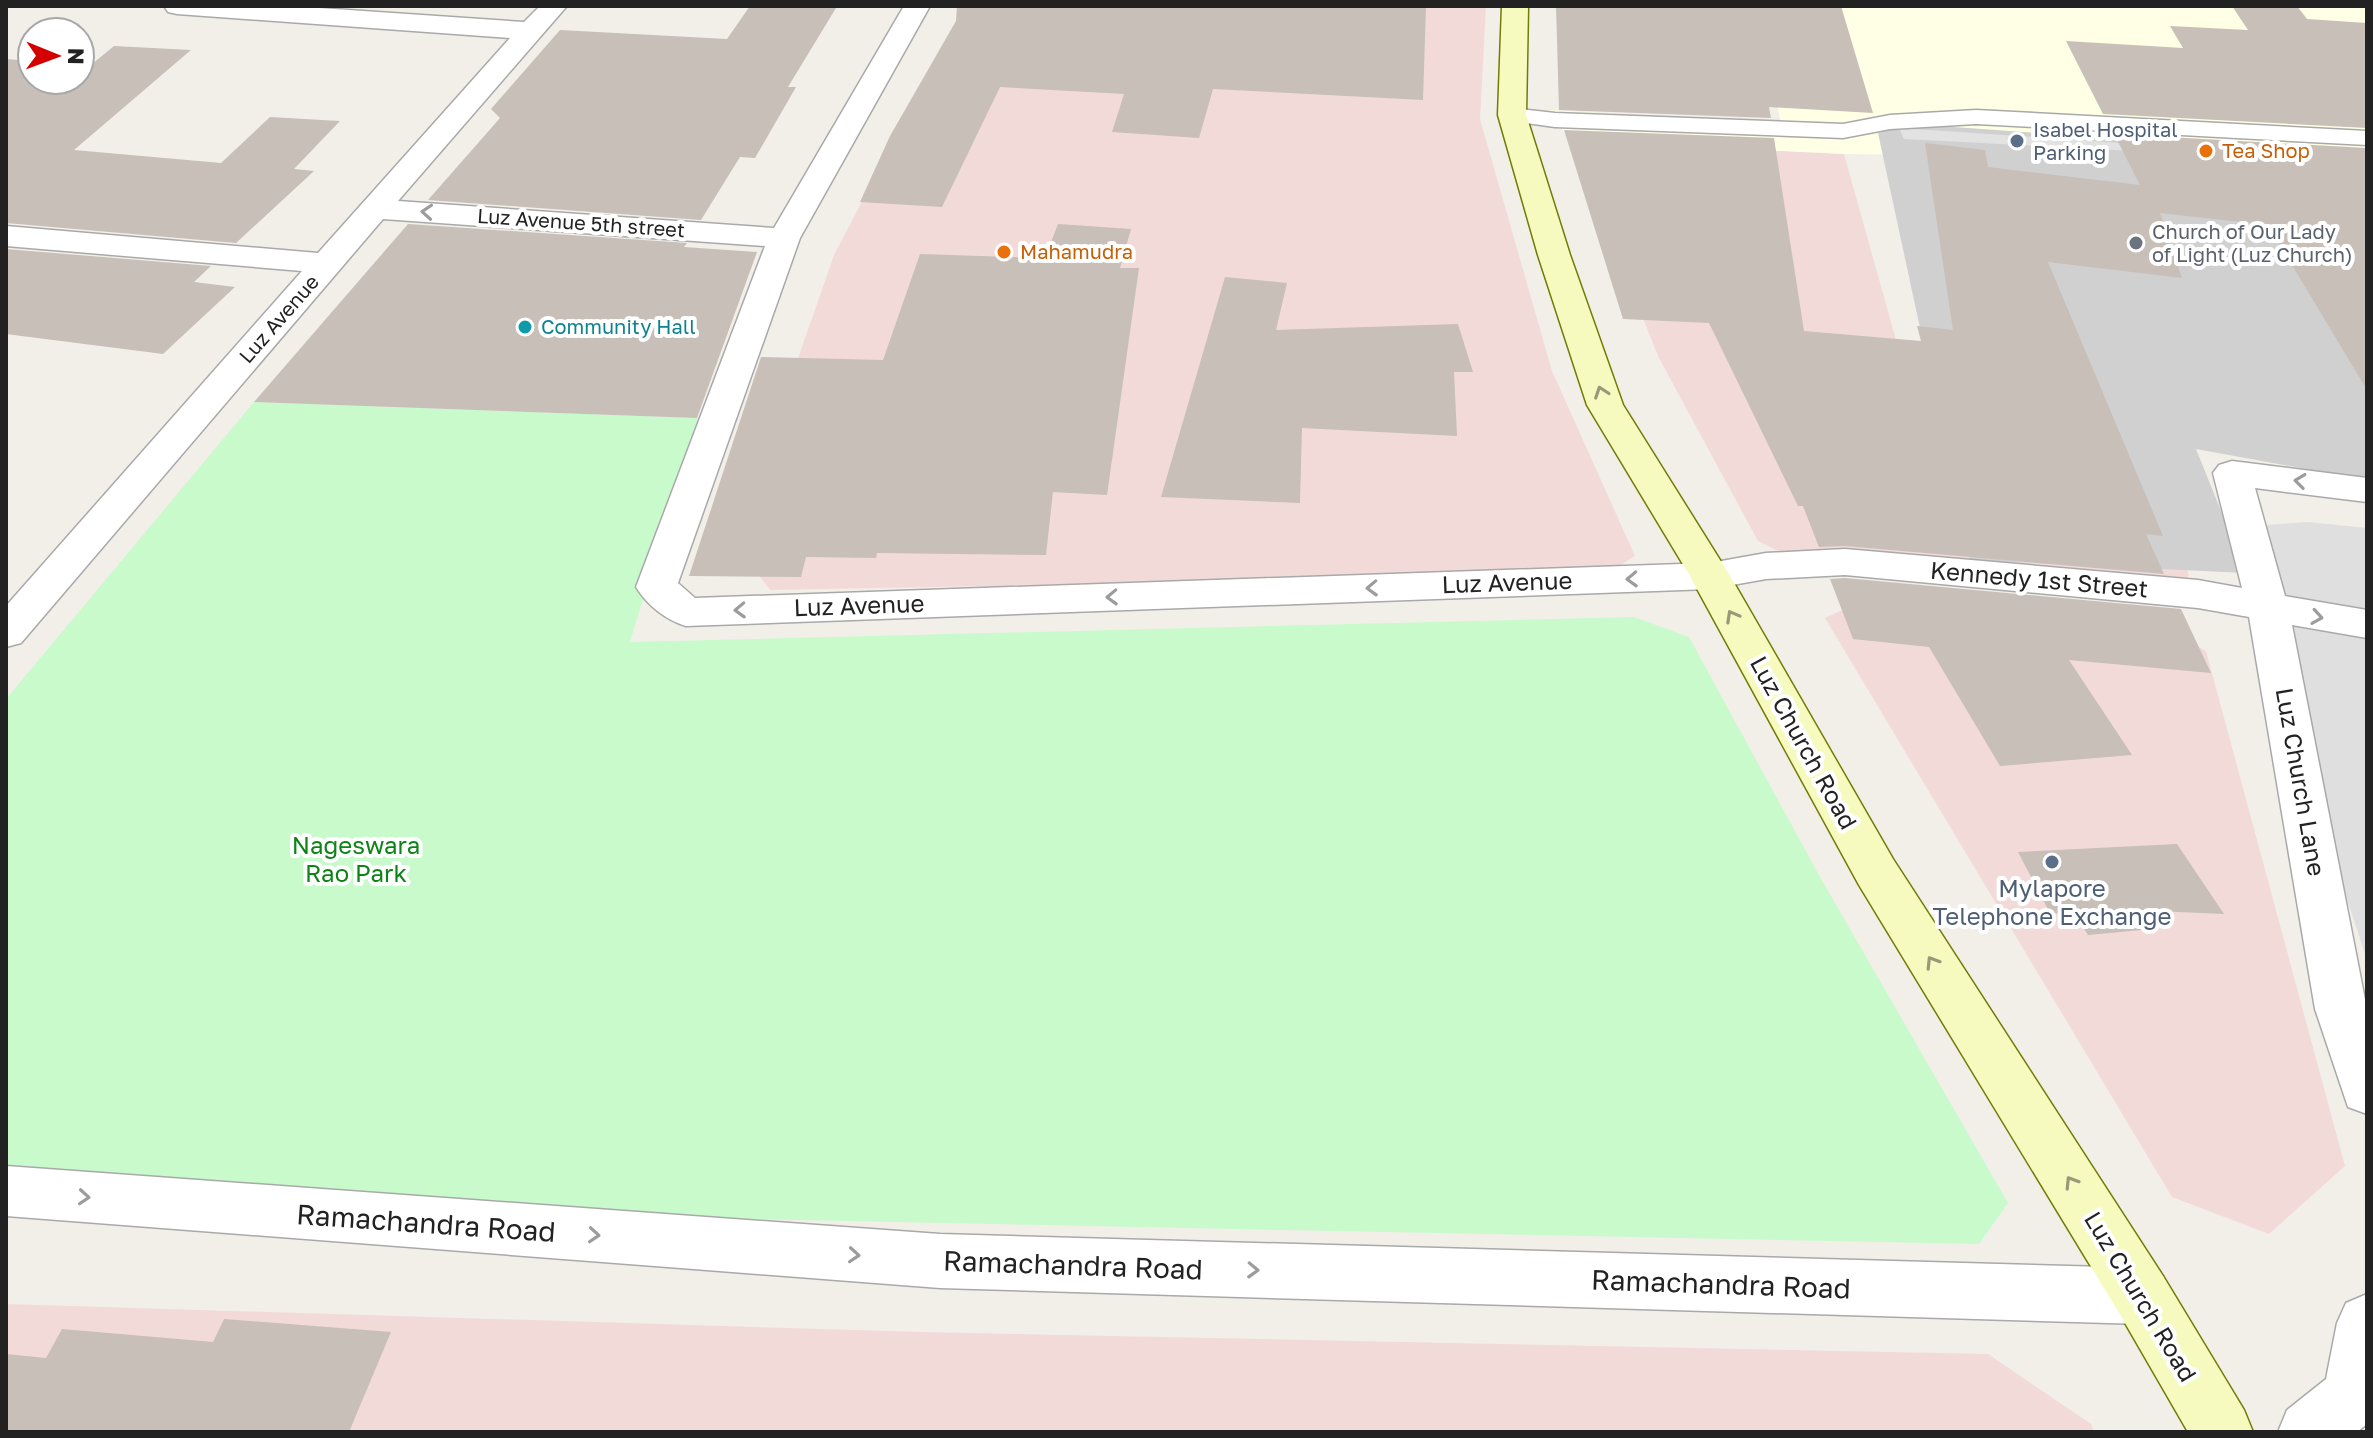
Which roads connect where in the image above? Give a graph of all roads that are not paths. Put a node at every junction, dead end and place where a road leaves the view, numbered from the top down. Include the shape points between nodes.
1 (177, 6) edge
2 (554, 6) edge
3 (917, 6) edge
4 (1515, 6) edge
5 (532, 31) junction
6 (1512, 115) junction
7 (2367, 138) edge
8 (377, 209) junction
9 (6, 236) edge
10 (784, 238) junction
11 (328, 264) junction
12 (2367, 490) edge
13 (1710, 576) junction
14 (2268, 609) junction
15 (2367, 624) edge
16 (6, 633) edge
17 (2367, 1091) edge
18 (6, 1191) edge
19 (2142, 1296) junction
20 (2367, 1323) edge
21 (2222, 1432) edge
22 (2309, 1432) edge

1 - 5 street
2 - 5 street, Luz Avenue
3 - 10 street, Luz Avenue
4 - 6 main road, Luz Church Road
5 - 8 street, Luz Avenue
6 - 7 lane via 1843,131 1890,122 1976,117
13 -> 6 main road, Luz Church Road via 1605,405
10 -> 8 street, Luz Avenue 5th street
8 - 11 street, Luz Avenue
9 - 11 street
13 -> 10 street, Luz Avenue via 686,612 656,587
11 - 16 street, Luz Avenue
12 -> 14 street, Luz Church Lane via 2232,473
13 - 14 street, Kennedy 1st Street via 1766,566 1845,562 2198,594
19 -> 13 main road, Luz Church Road via 1876,872
14 -> 15 street, Kennedy 1st Street
14 - 17 street, Luz Church Lane via 2341,1009
18 -> 19 street, Ramachandra Road via 940,1261
19 - 21 main road, Luz Church Road
20 - 22 street via 2353,1396

